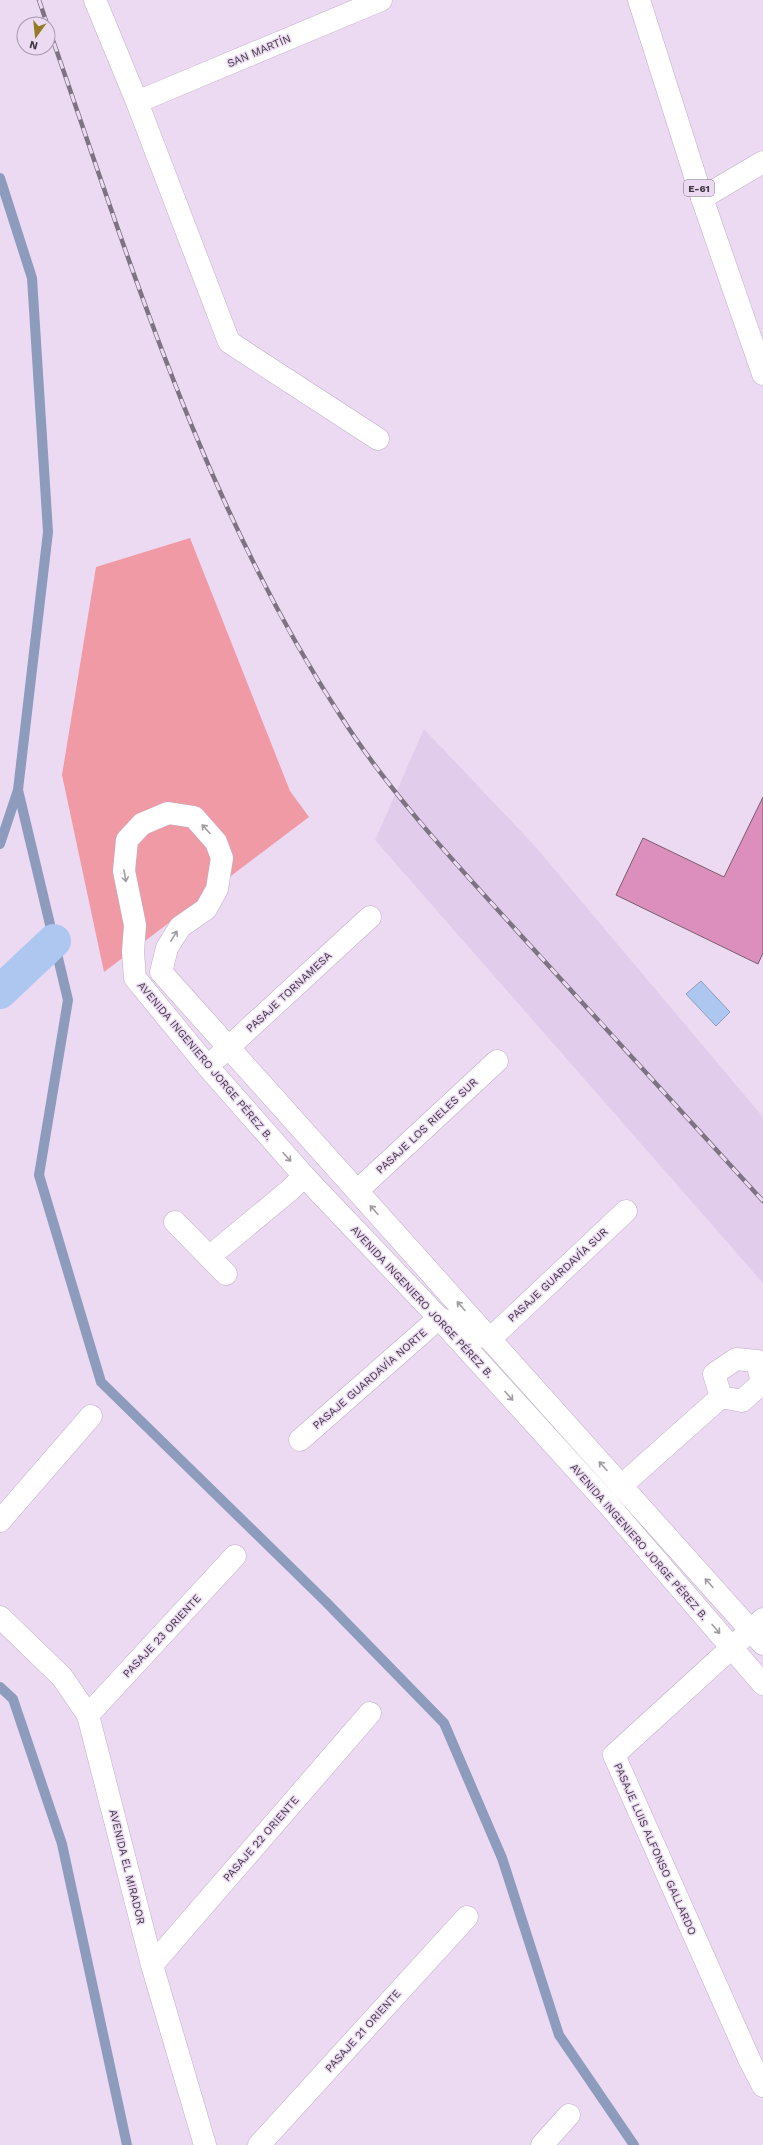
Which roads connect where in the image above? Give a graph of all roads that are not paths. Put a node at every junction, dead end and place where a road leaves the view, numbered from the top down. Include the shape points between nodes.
1 (95, 0) edge
2 (381, 0) edge
3 (639, 0) edge
4 (137, 102) junction
5 (763, 162) edge
6 (702, 198) junction
7 (763, 374) edge
8 (378, 439) dead end
9 (370, 917) dead end
10 (228, 1047) junction
11 (497, 1061) dead end
12 (208, 1067) junction
13 (304, 1176) junction
14 (357, 1191) junction
15 (626, 1211) dead end
16 (175, 1222) dead end
17 (209, 1257) junction
18 (226, 1274) dead end
19 (439, 1318) junction
20 (490, 1339) junction
21 (721, 1397) dead end
22 (92, 1416) dead end
23 (300, 1440) dead end
24 (622, 1486) junction
25 (0, 1521) edge
26 (235, 1556) dead end
27 (0, 1617) edge
28 (759, 1631) edge
29 (732, 1648) junction
30 (763, 1684) edge
31 (370, 1713) dead end
32 (88, 1715) junction
33 (467, 1916) dead end
34 (152, 1965) junction
35 (756, 2055) edge
36 (763, 2086) edge
37 (569, 2115) dead end
38 (205, 2145) edge
39 (259, 2145) edge
40 (542, 2145) edge

1 - 4 street
2 - 4 street, SAN MARTÍN
3 - 6 street, E-61
4 - 8 street via 229,342
5 - 6 street
6 - 7 street, E-61
9 - 10 street, PASAJE TORNAMESA
10 - 12 street, PASAJE TORNAMESA
10 -> 12 street, AVENIDA INGENIERO JORGE PÉREZ B. via 161,972 167,948 180,927 206,909 217,889 222,858 216,842 194,817 168,813 142,824 127,840 124,871 135,925 135,978
10 - 14 street, AVENIDA INGENIERO JORGE PÉREZ B.
11 - 14 street, PASAJE LOS RIELES SUR
12 -> 13 street, AVENIDA INGENIERO JORGE PÉREZ B.
13 - 17 street
13 - 19 street, AVENIDA INGENIERO JORGE PÉREZ B.
20 -> 14 street, AVENIDA INGENIERO JORGE PÉREZ B.
15 - 20 street, PASAJE GUARDAVÍA SUR
16 - 17 street
17 - 18 street
19 - 20 street
19 - 23 street, PASAJE GUARDAVÍA NORTE
19 -> 29 street, AVENIDA INGENIERO JORGE PÉREZ B. via 606,1503
24 -> 20 street, AVENIDA INGENIERO JORGE PÉREZ B.
21 - 24 street
22 - 25 street
28 -> 24 street, AVENIDA INGENIERO JORGE PÉREZ B.
26 - 32 street, PASAJE 23 ORIENTE
27 - 32 street, AVENIDA EL MIRADOR via 62,1677
28 - 29 street, PASAJE LUIS ALFONSO GALLARDO
29 - 30 street, AVENIDA INGENIERO JORGE PÉREZ B.
29 - 35 street, PASAJE LUIS ALFONSO GALLARDO via 614,1755
31 - 34 street, PASAJE 22 ORIENTE
32 - 34 street, AVENIDA EL MIRADOR
33 - 39 street, PASAJE 21 ORIENTE
34 - 38 street, AVENIDA EL MIRADOR
35 - 36 street
37 - 40 street

